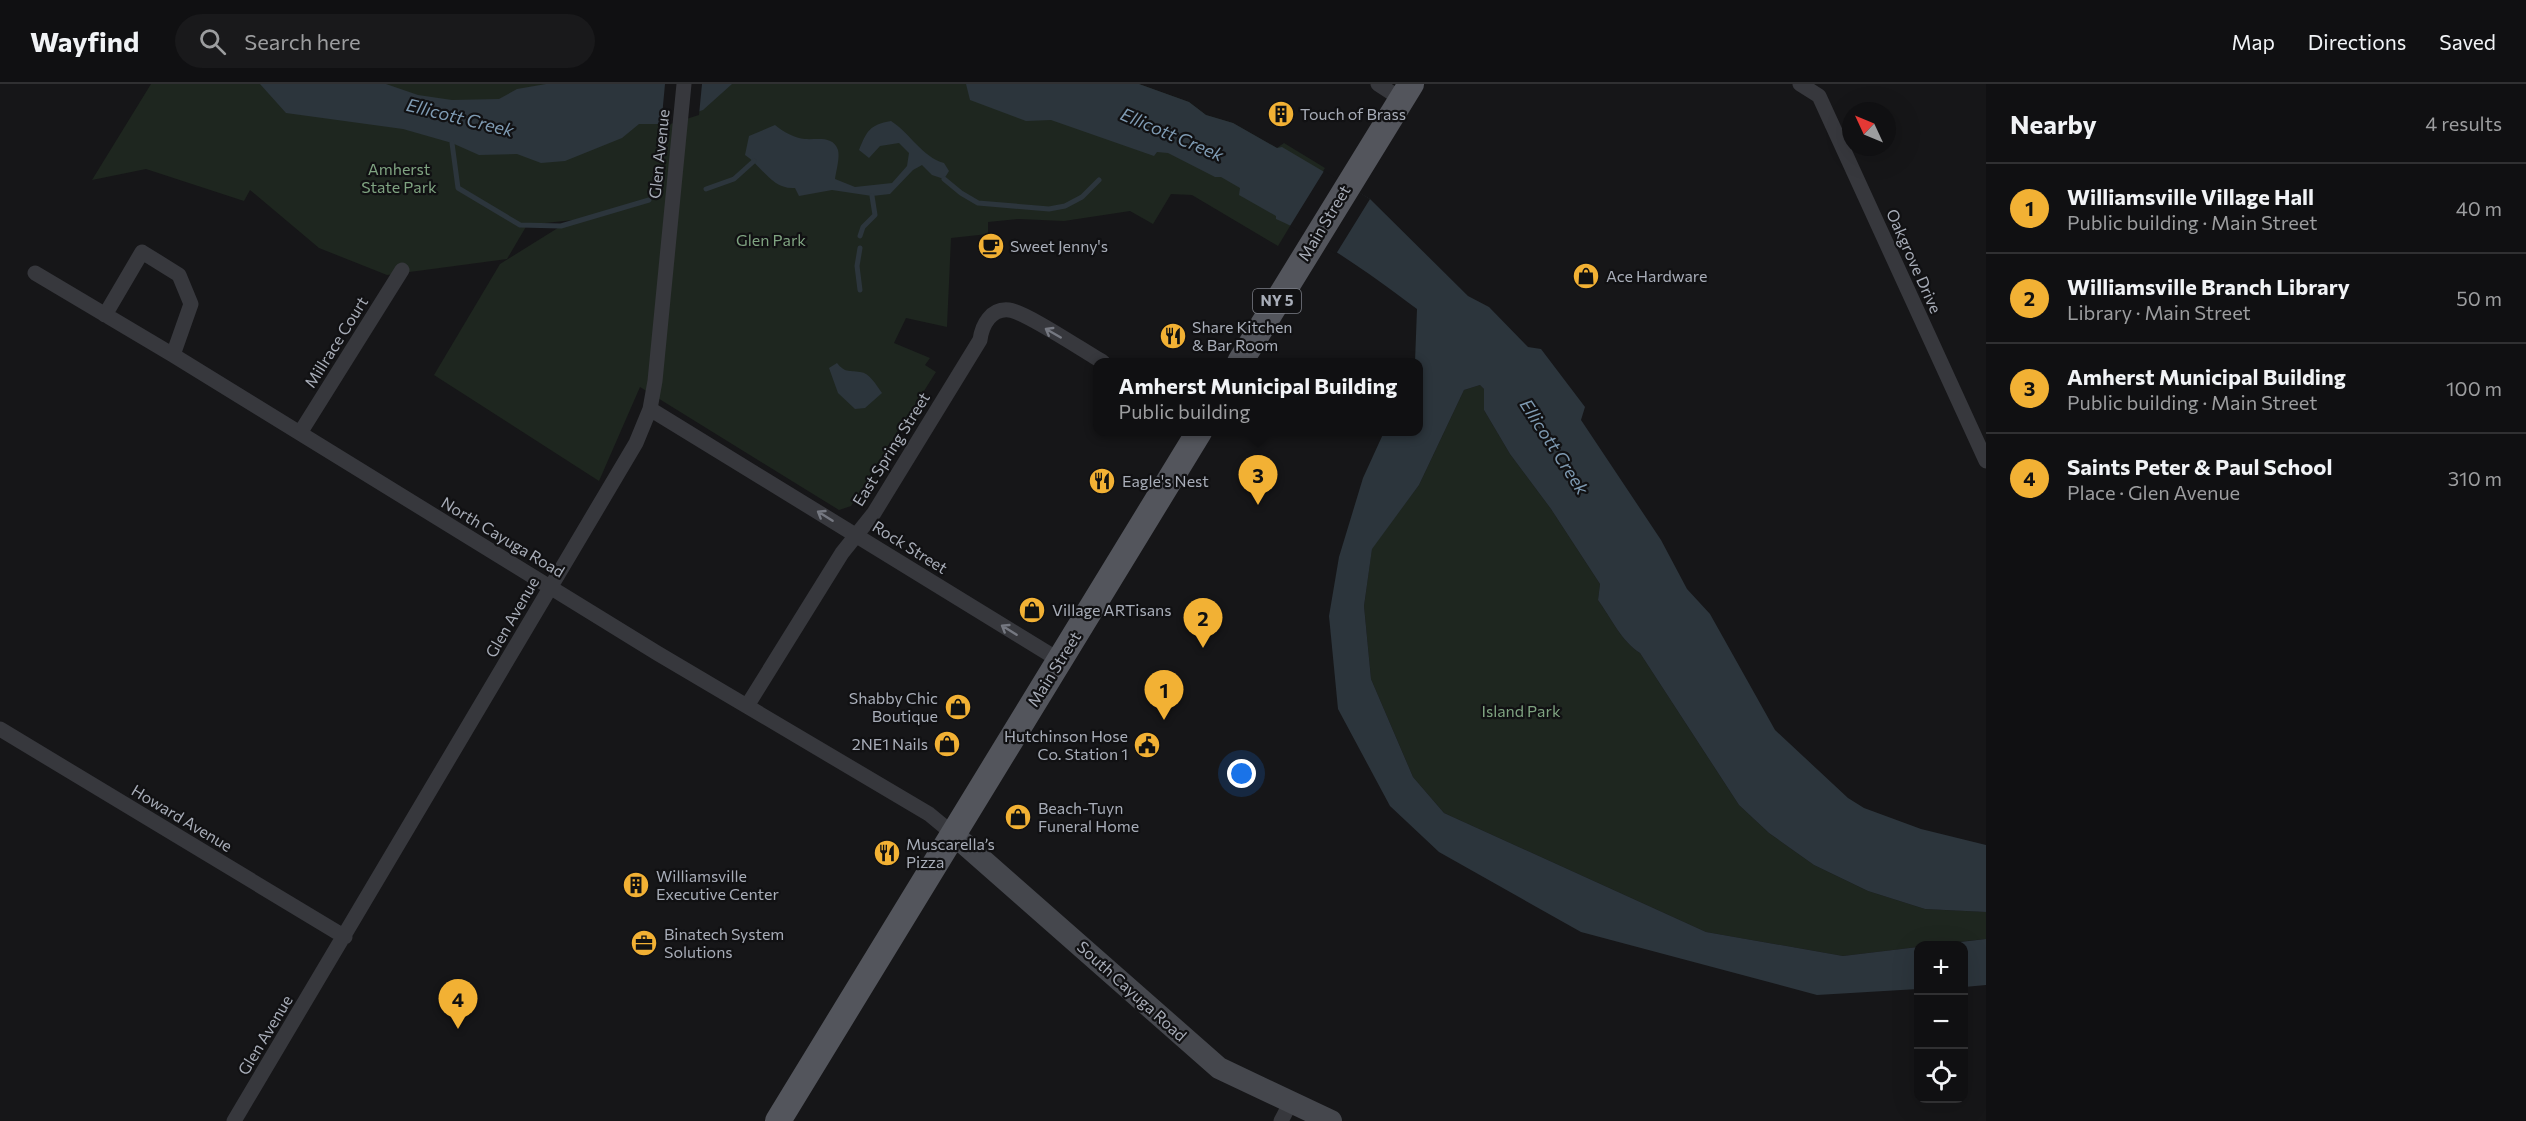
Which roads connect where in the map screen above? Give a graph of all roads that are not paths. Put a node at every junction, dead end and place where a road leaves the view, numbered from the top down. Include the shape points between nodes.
1 (684, 84) edge
2 (1378, 84) edge
3 (1800, 84) edge
4 (1406, 92) edge
5 (402, 270) dead end
6 (35, 273) dead end
7 (105, 315) junction
8 (173, 355) junction
9 (1095, 358) edge
10 (1243, 358) edge
11 (650, 409) junction
12 (300, 433) junction
13 (1197, 436) edge
14 (1986, 461) edge
15 (856, 535) junction
16 (550, 586) junction
17 (1059, 660) junction
18 (747, 706) junction
19 (0, 729) edge
20 (952, 833) junction
21 (345, 937) junction
22 (1286, 1111) edge
23 (241, 1119) edge
24 (778, 1121) edge
25 (1331, 1121) edge

1 - 11 street, Glen Avenue
2 - 4 street
3 - 14 street, Oakgrove Drive via 1819,96
4 - 10 main road, Main Street / NY 5
5 - 12 street, Millrace Court
6 - 7 street, North Cayuga Road
7 - 8 street, North Cayuga Road
7 - 8 street via 142,252 179,275 191,304
8 - 12 street, North Cayuga Road
9 -> 15 street, East Spring Street via 1020,313 1003,310 992,315 874,513
15 -> 11 street, Rock Street
11 - 16 street, Glen Avenue via 636,443
12 - 16 street, North Cayuga Road
13 - 17 main road, Main Street
17 -> 15 street, Rock Street
15 - 18 street, East Spring Street
16 - 18 street, North Cayuga Road
16 - 21 street, Glen Avenue
17 - 20 main road, Main Street
18 - 20 street, North Cayuga Road via 929,814
19 - 21 street, Howard Avenue
20 - 22 street, South Cayuga Road via 1219,1068
20 - 24 main road, Main Street
21 - 23 street, Glen Avenue
22 - 25 street, South Cayuga Road

